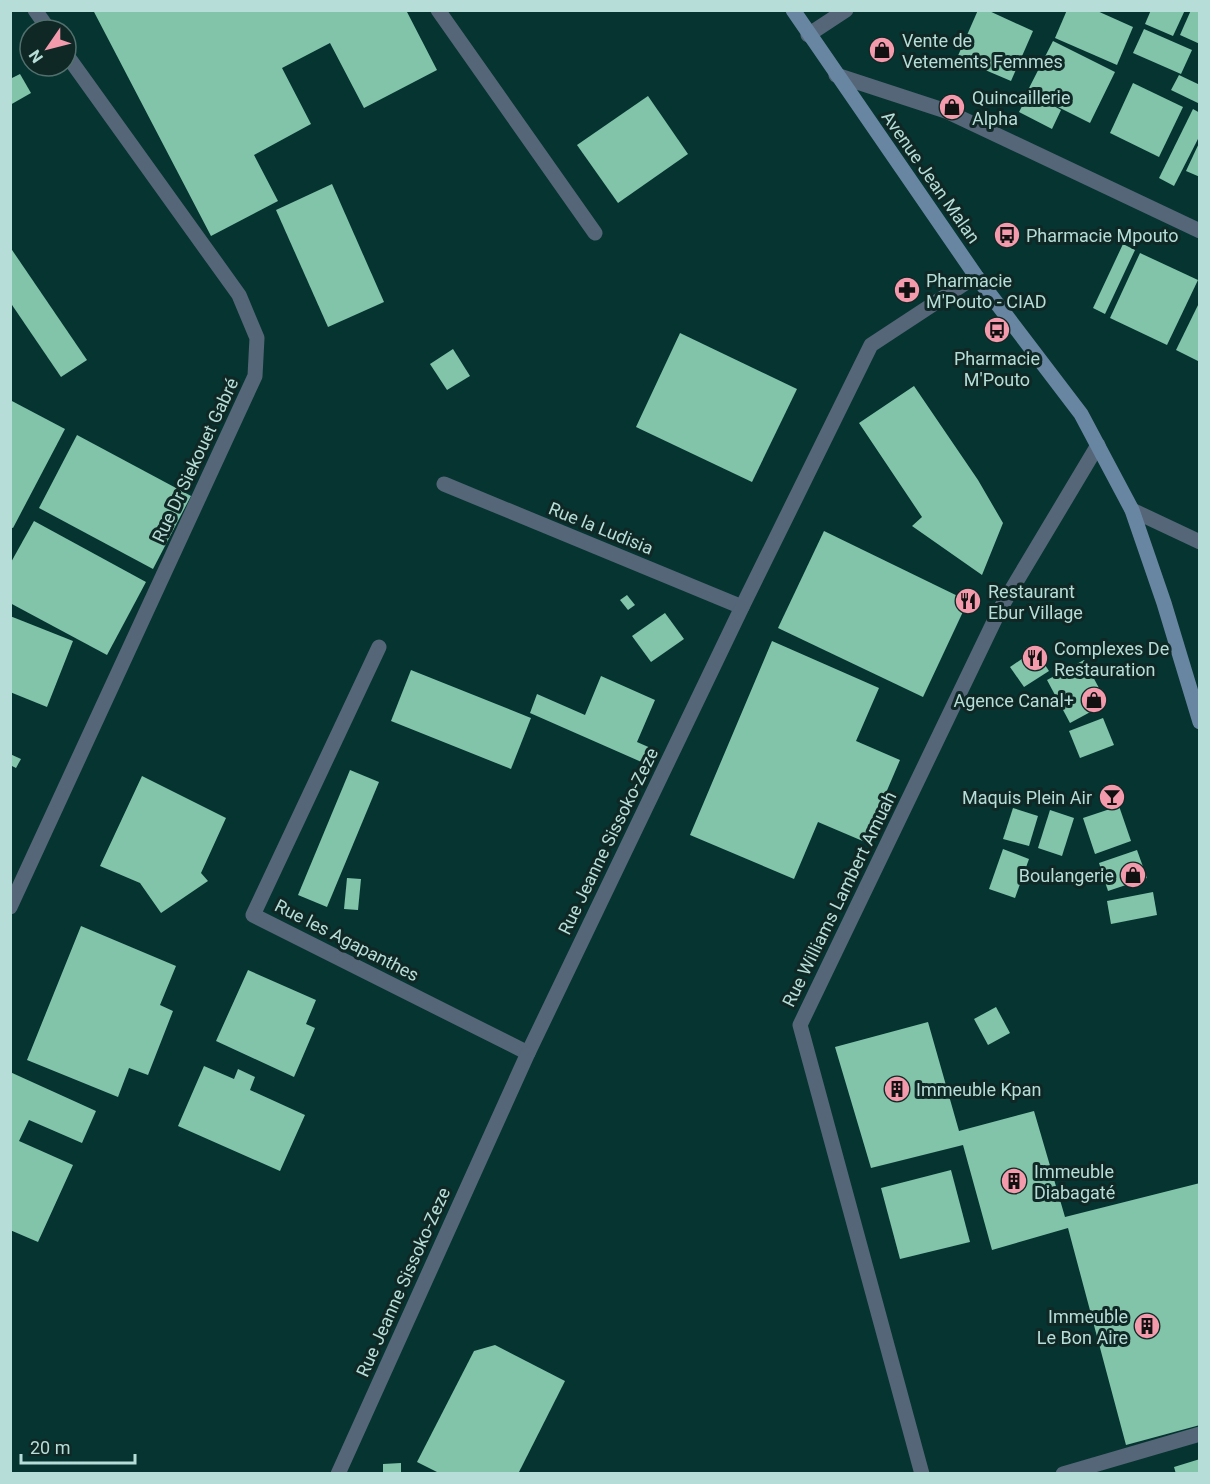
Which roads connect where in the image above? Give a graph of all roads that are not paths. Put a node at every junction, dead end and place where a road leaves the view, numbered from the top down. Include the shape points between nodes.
1 (438, 10) edge
2 (793, 10) edge
3 (846, 10) edge
4 (808, 35) junction
5 (78, 71) edge
6 (836, 75) junction
7 (1200, 231) edge
8 (595, 233) dead end
9 (976, 276) junction
10 (1098, 445) junction
11 (444, 484) dead end
12 (1132, 510) junction
13 (1200, 542) edge
14 (742, 607) junction
15 (380, 647) dead end
16 (1200, 722) edge
17 (10, 908) edge
18 (528, 1053) junction
19 (1200, 1434) edge
20 (338, 1473) edge
21 (922, 1473) edge
22 (1064, 1473) edge

1 - 8 street
2 - 4 main road, Avenue Jean Malan
3 - 4 street
4 - 6 main road, Avenue Jean Malan
5 - 17 street, Rue Dr Siekouet Gabré via 239,295 257,338 255,376
6 - 7 street via 946,111
6 - 9 main road, Avenue Jean Malan
9 - 10 main road, Avenue Jean Malan via 1082,414
9 - 14 street, Rue Jeanne Sissoko-Zeze via 871,345
10 - 12 main road, Avenue Jean Malan
10 - 21 street, Rue Williams Lambert Amuah via 1000,609 800,1025
11 - 14 street, Rue la Ludisia
12 - 13 street
12 - 16 main road, Avenue Jean Malan
14 - 18 street, Rue Jeanne Sissoko-Zeze
15 - 18 street, Rue les Agapanthes via 253,915
18 - 20 street, Rue Jeanne Sissoko-Zeze
19 - 22 street

